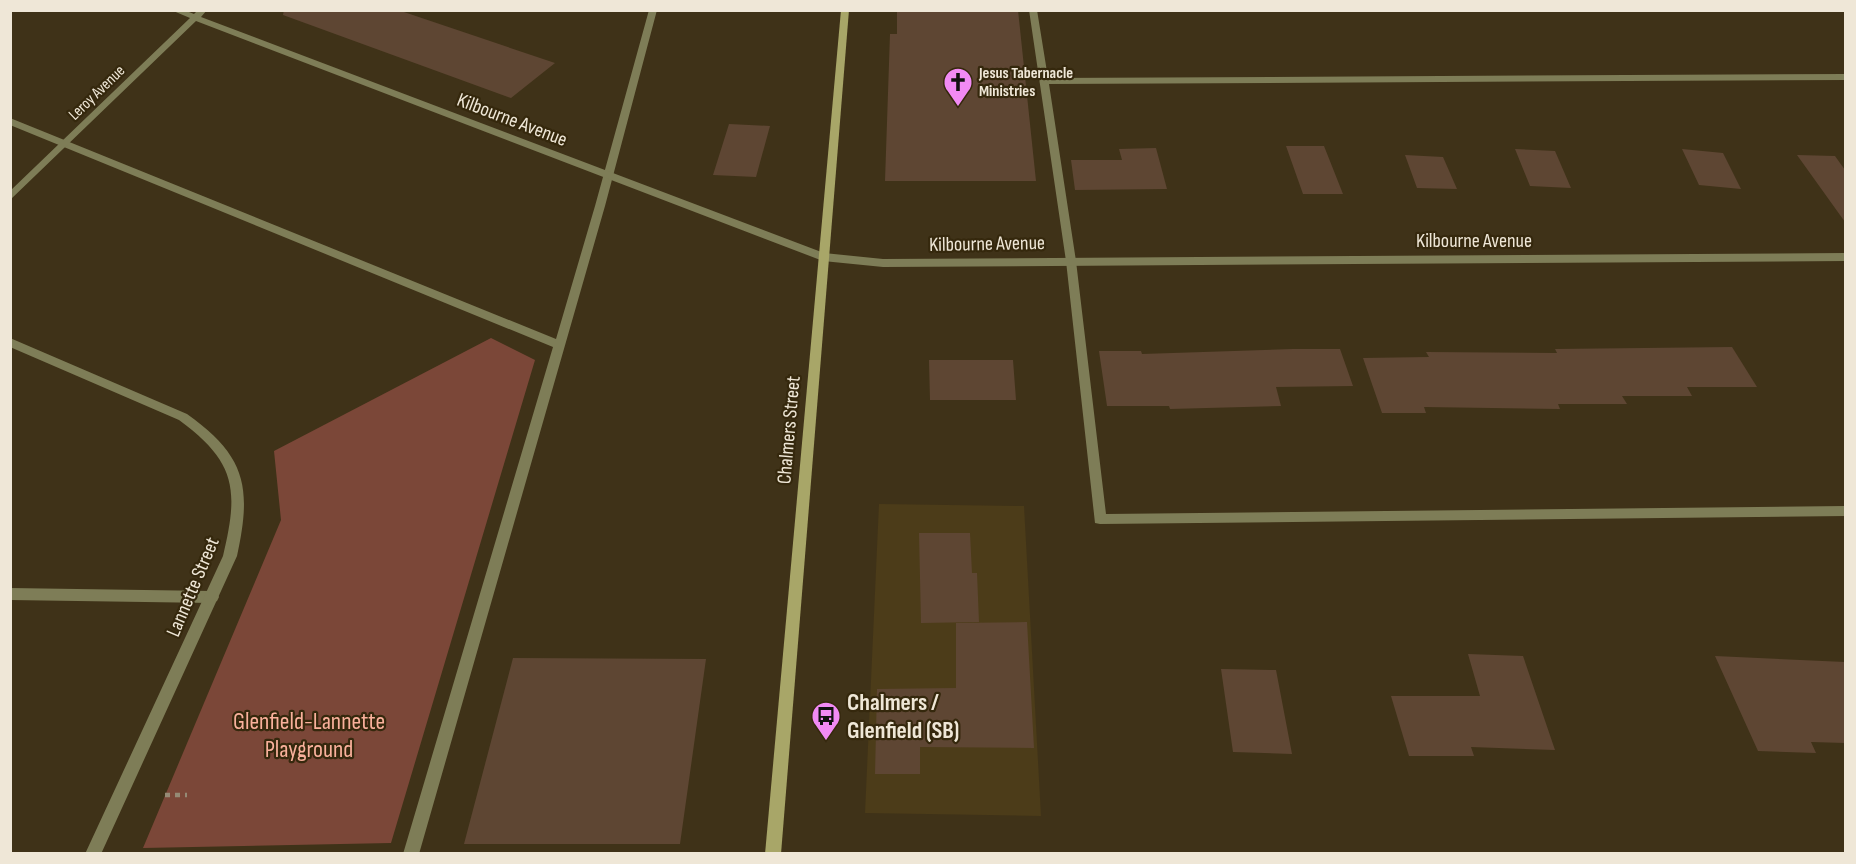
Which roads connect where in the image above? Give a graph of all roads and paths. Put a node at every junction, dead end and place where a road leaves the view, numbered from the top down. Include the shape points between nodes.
1 (175, 10) edge
2 (653, 10) edge
3 (845, 10) edge
4 (1033, 10) edge
5 (200, 14) edge
6 (1845, 77) edge
7 (1044, 81) junction
8 (10, 121) edge
9 (65, 144) junction
10 (608, 176) junction
11 (10, 196) edge
12 (823, 257) junction
13 (1845, 257) edge
14 (1071, 261) junction
15 (10, 342) edge
16 (559, 345) junction
17 (1845, 511) edge
18 (10, 594) edge
19 (212, 597) junction
20 (165, 795) dead end
21 (187, 795) dead end
22 (93, 854) edge
23 (411, 854) edge
24 (773, 854) edge

1 - 5 street, Kilbourne Avenue
2 - 10 street
3 - 12 street, Chalmers Street
4 - 7 street
5 - 9 street, Leroy Avenue
5 - 10 street, Kilbourne Avenue
6 - 7 street
7 - 14 street
8 - 9 street
9 - 11 street, Leroy Avenue
9 - 16 street
10 - 12 street, Kilbourne Avenue
10 - 16 street
12 - 14 street, Kilbourne Avenue via 883,263
12 - 24 street, Chalmers Street
13 - 14 street, Kilbourne Avenue
14 - 17 street via 1100,519
15 - 19 street, Lannette Street via 183,417 208,433 229,461 237,481 239,504 231,556
16 - 23 street
18 - 19 street
19 - 22 street, Lannette Street
20 - 21 path

